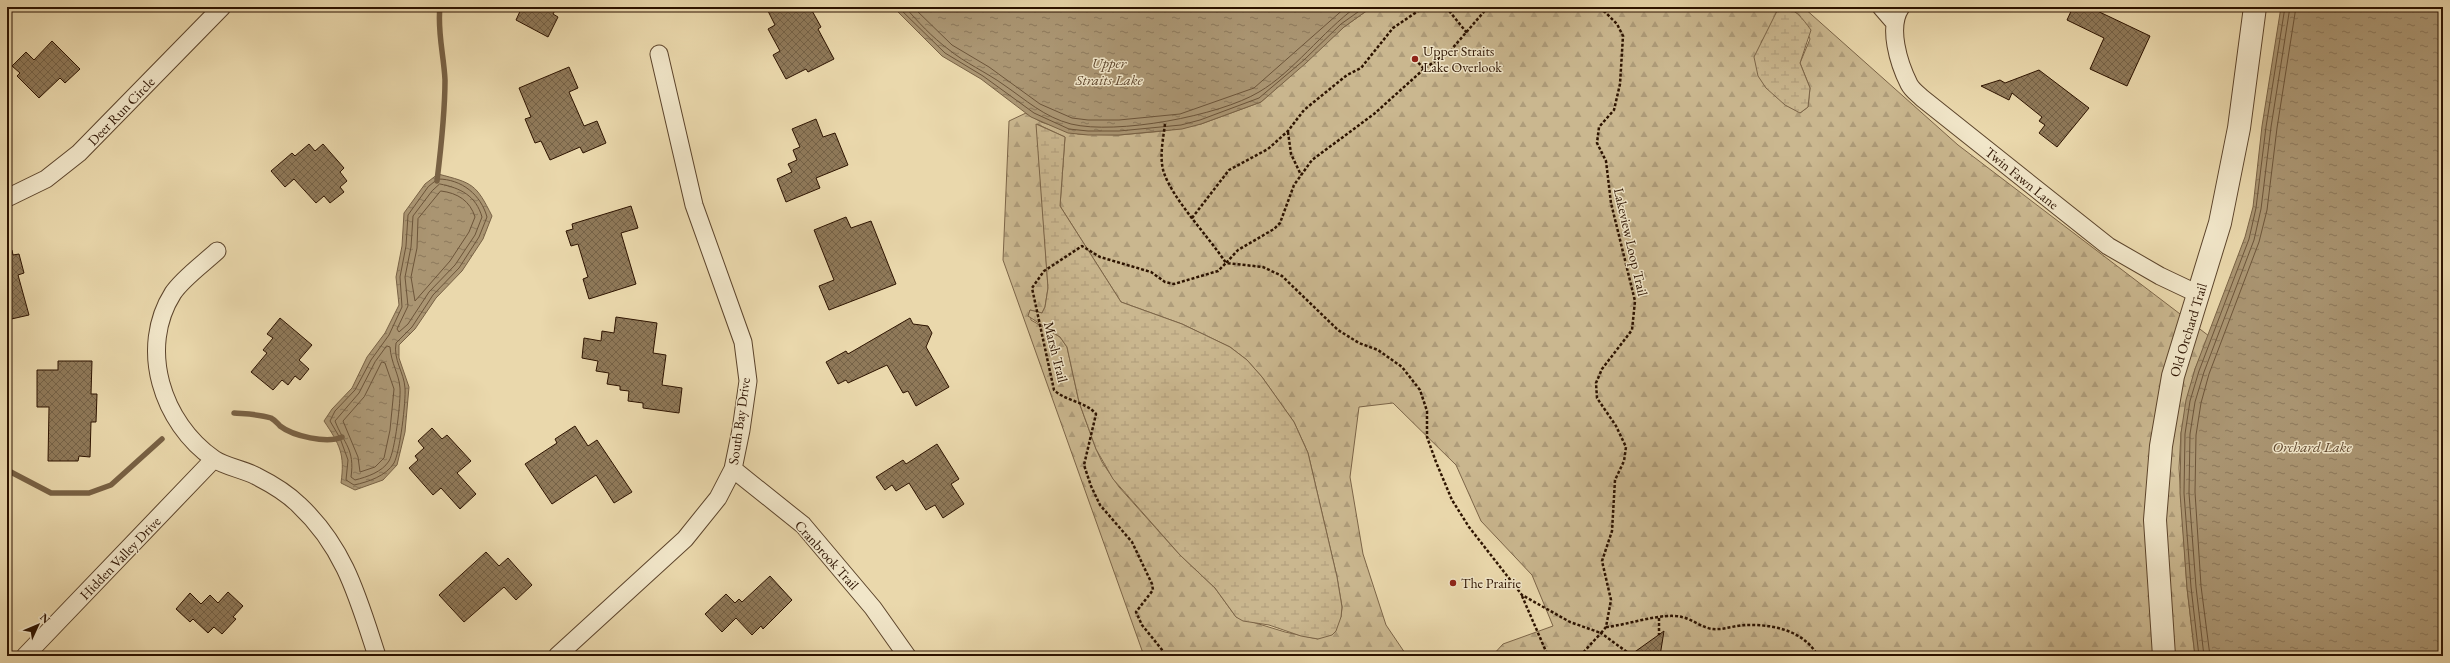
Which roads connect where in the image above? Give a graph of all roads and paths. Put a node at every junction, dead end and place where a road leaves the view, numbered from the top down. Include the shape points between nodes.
1 (222, 7) edge
2 (1424, 7) edge
3 (1446, 7) edge
4 (1488, 7) edge
5 (1596, 7) edge
6 (1881, 7) edge
7 (2255, 7) edge
8 (1897, 14) edge
9 (1467, 33) junction
10 (659, 54) dead end
11 (1415, 59) dead end
12 (1424, 69) junction
13 (1165, 124) dead end
14 (1288, 132) junction
15 (1301, 175) junction
16 (7, 198) edge
17 (1192, 218) junction
18 (217, 251) dead end
19 (1226, 263) junction
20 (2198, 294) junction
21 (214, 459) junction
22 (733, 469) junction
23 (1522, 595) junction
24 (1659, 618) junction
25 (1606, 627) junction
26 (1601, 633) junction
27 (1659, 635) dead end
28 (1631, 655) dead end
29 (25, 656) edge
30 (377, 656) edge
31 (557, 656) edge
32 (907, 656) edge
33 (1166, 656) edge
34 (1548, 656) edge
35 (1580, 656) edge
36 (1818, 656) edge
37 (2164, 656) edge

1 - 16 street, Deer Run Circle via 79,153 46,179
2 - 14 path via 1393,28 1361,68 1347,75 1304,110
3 - 9 path
4 - 9 path
5 - 25 path, Lakeview Loop Trail via 1617,24 1623,36 1620,84 1614,110 1599,127 1597,143 1606,161 1611,203 1635,301 1632,330 1602,369 1596,383 1597,398 1616,426 1626,447 1624,461 1615,480 1612,531 1602,561 1611,600
6 - 8 street, Twin Fawn Lane
7 - 20 street, Old Orchard Trail via 2239,128 2228,184 2220,223
8 - 20 street, Twin Fawn Lane via 1900,58 1910,86 1922,98 2108,246
9 - 12 path via 1451,50
10 - 22 street, South Bay Drive via 694,205 743,342 748,381
11 - 12 path
12 - 15 path via 1374,114 1312,160
13 - 17 path via 1162,146 1164,174
14 - 15 path via 1292,154
14 - 17 path via 1268,149 1229,170
15 - 19 path via 1294,185 1280,223 1238,250
17 - 19 path
18 - 21 street via 174,293 159,327 156,362 164,395 180,426
19 - 23 path via 1263,267 1282,276 1338,330 1359,343 1378,350 1402,367 1420,390 1428,411 1427,437 1452,500 1469,527
19 - 33 path, Marsh Trail via 1218,271 1174,284 1165,282 1151,272 1100,257 1082,246 1044,271 1032,288 1054,390 1068,399 1089,406 1096,414 1084,465 1100,505 1132,542 1152,584 1153,590 1136,612 1142,625
20 - 37 street, Old Orchard Trail via 2173,376 2161,446 2155,520
21 - 29 street, Hidden Valley Drive
21 - 30 street via 257,476 298,504 328,537 351,576
22 - 31 street, South Bay Drive via 718,498 685,539
22 - 32 street, Cranbrook Trail via 803,525 874,608
23 - 26 path via 1570,622
23 - 34 path
24 - 25 path via 1626,626
24 - 27 path
24 - 36 path via 1681,616 1712,629 1763,625 1786,630 1806,639
25 - 26 path, Lakeview Loop Trail
26 - 28 path
26 - 35 path, Lakeview Loop Trail

